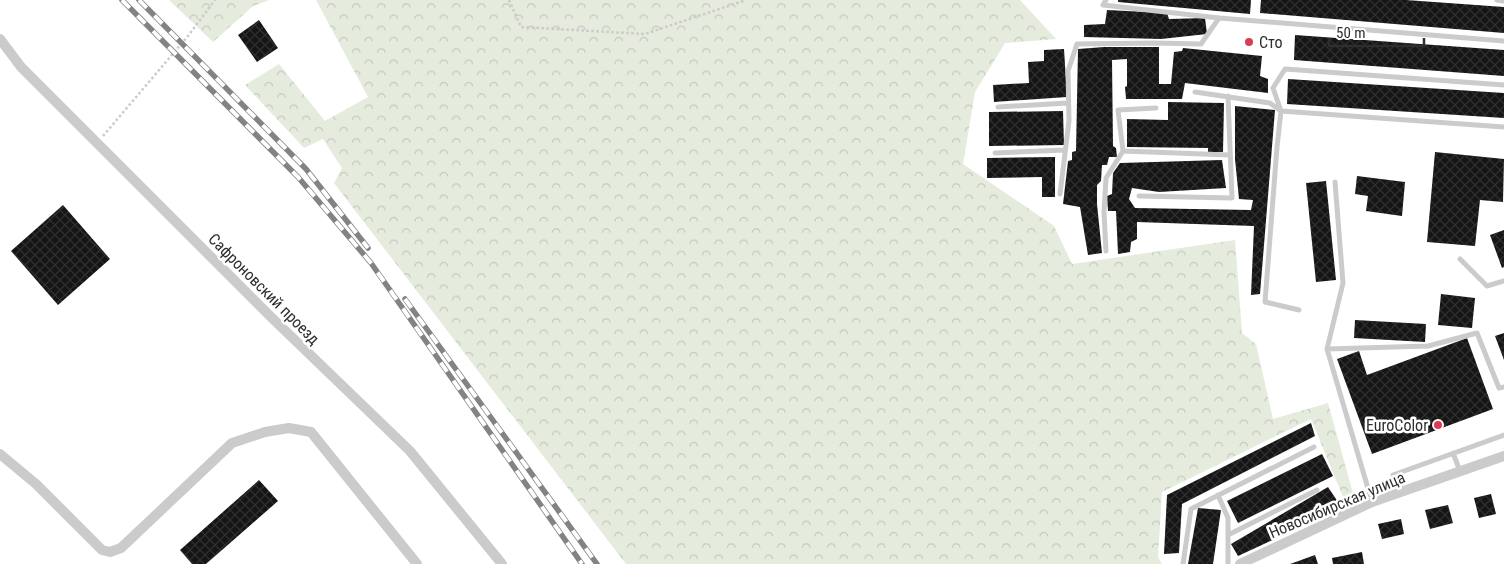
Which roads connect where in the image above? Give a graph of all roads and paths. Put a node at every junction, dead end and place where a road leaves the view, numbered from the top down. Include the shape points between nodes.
1 (215, 0) edge
2 (509, 0) edge
3 (746, 0) edge
4 (1106, 0) edge
5 (1496, 0) edge
6 (1504, 0) edge
7 (1220, 18) junction
8 (0, 39) edge
9 (1504, 41) edge
10 (1504, 85) edge
11 (1195, 92) dead end
12 (1228, 96) junction
13 (1068, 103) junction
14 (998, 107) dead end
15 (1156, 108) dead end
16 (1281, 111) junction
17 (1504, 126) edge
18 (96, 143) junction
19 (1065, 150) junction
20 (1123, 151) junction
21 (995, 153) dead end
22 (1230, 155) junction
23 (1335, 182) dead end
24 (1060, 194) dead end
25 (1139, 196) dead end
26 (1106, 251) dead end
27 (1460, 259) dead end
28 (1504, 281) edge
29 (1299, 310) dead end
30 (1327, 349) junction
31 (1504, 387) edge
32 (1504, 435) edge
33 (1314, 447) dead end
34 (1453, 453) junction
35 (0, 454) edge
36 (1504, 456) edge
37 (1460, 471) junction
38 (1317, 490) dead end
39 (1399, 493) junction
40 (1218, 495) junction
41 (1372, 502) junction
42 (1228, 535) junction
43 (417, 564) edge
44 (502, 564) edge
45 (1182, 564) edge
46 (1228, 564) edge
47 (1240, 564) edge

1 - 18 path
2 - 3 path via 521,28 645,34
4 - 7 lane via 1102,5
5 - 6 lane
7 - 9 lane
7 - 13 lane via 1201,44 1077,44 1068,71
8 - 18 street, Сафроновский проезд via 21,67
10 - 16 lane via 1285,69 1273,88
11 - 12 lane
12 - 16 lane via 1270,103
12 - 22 lane
13 - 14 lane
13 - 19 lane
15 - 20 lane via 1118,110
16 - 17 lane
16 - 29 lane via 1265,302
18 - 44 street, Сафроновский проезд via 410,451
19 - 21 lane
19 - 24 lane
20 - 22 lane
20 - 26 lane via 1106,178
22 - 25 lane via 1232,198
23 - 30 lane via 1343,283
27 - 28 lane via 1487,286
30 - 31 lane via 1428,346 1477,333 1499,388
30 - 41 lane
32 - 34 lane
33 - 40 lane
34 - 37 lane
34 - 39 lane via 1393,475
35 - 43 street via 36,484 102,550 110,552 121,548 232,443 289,428 311,432
36 - 37 street, Новосибирская улица
37 - 39 street, Новосибирская улица
38 - 42 lane
39 - 41 street, Новосибирская улица
40 - 42 lane via 1228,518
40 - 45 lane via 1191,508
41 - 47 street, Новосибирская улица
42 - 46 lane

